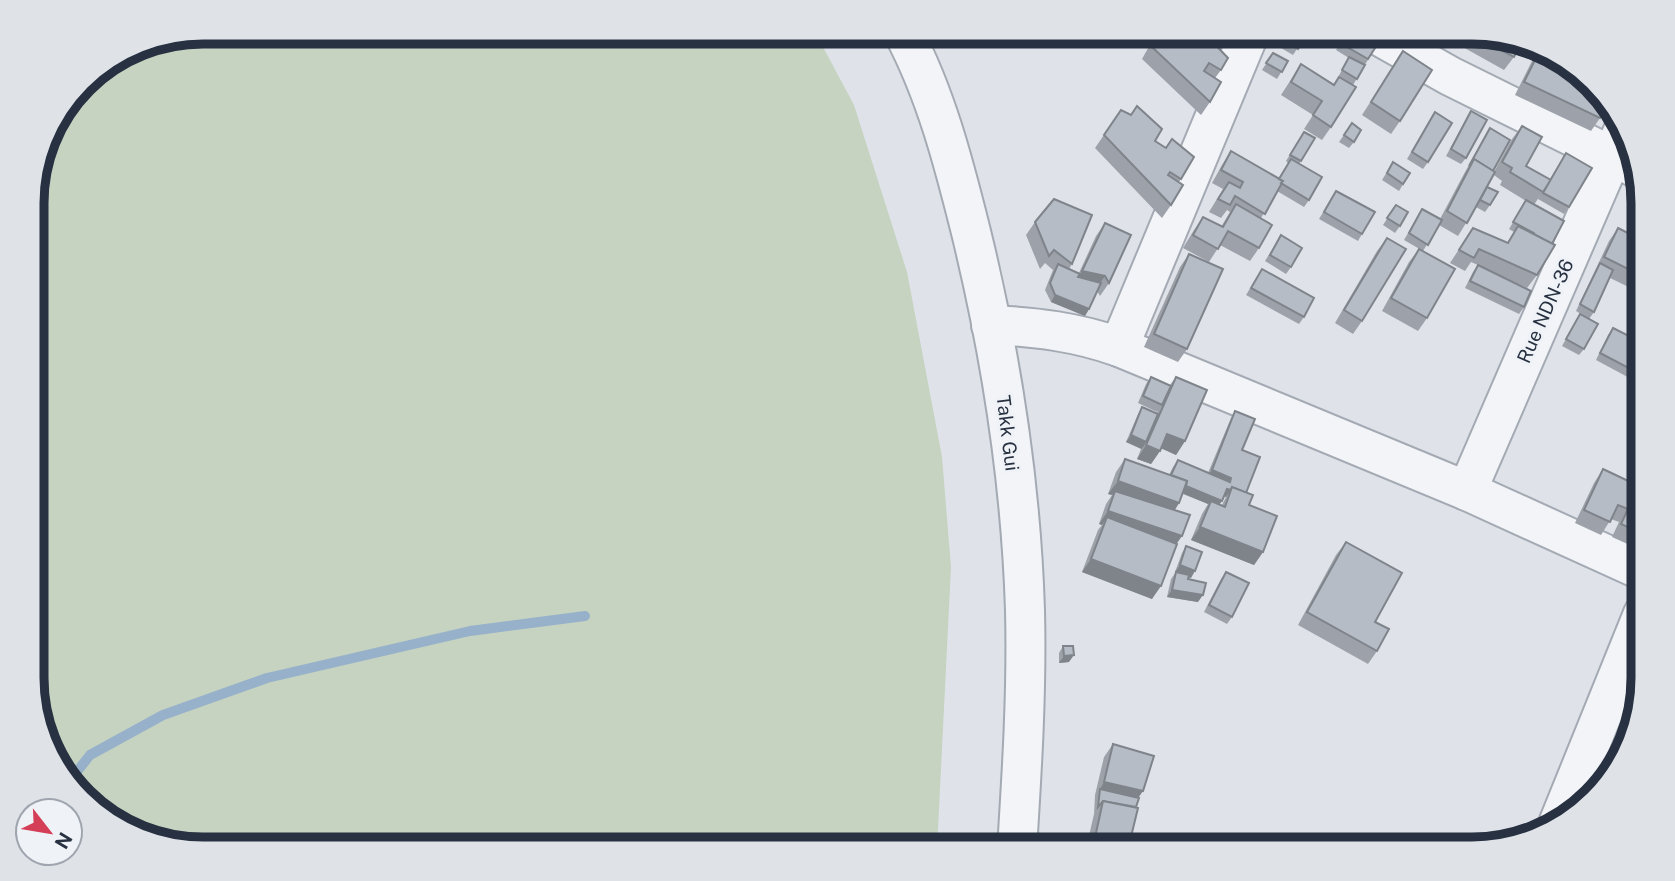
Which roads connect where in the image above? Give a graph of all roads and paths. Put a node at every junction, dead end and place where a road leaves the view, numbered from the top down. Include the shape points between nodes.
1 (908, 44) edge
2 (1245, 44) edge
3 (1393, 44) edge
4 (1623, 151) edge
5 (1624, 154) edge
6 (991, 325) junction
7 (1119, 347) junction
8 (1467, 491) junction
9 (1631, 566) edge
10 (1631, 644) edge
11 (1564, 808) edge
12 (1017, 837) edge

1 - 6 street, Takk Gui via 941,122
2 - 7 street
3 - 4 street via 1450,76
5 - 8 street, Rue NDN-36
6 - 7 street via 1043,328
6 - 12 street, Takk Gui via 1013,470 1025,610
7 - 8 street
8 - 9 street
10 - 11 street

